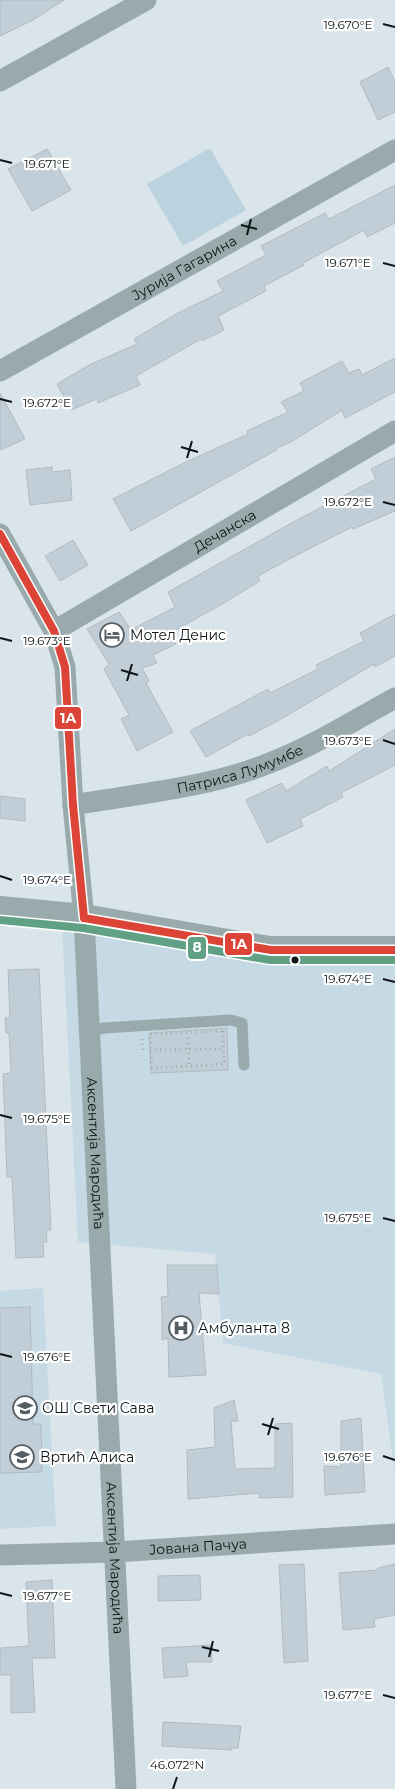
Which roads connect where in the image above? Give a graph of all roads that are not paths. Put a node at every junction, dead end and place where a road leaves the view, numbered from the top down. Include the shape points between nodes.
1 (146, 0) edge
2 (0, 81) edge
3 (395, 150) edge
4 (0, 371) edge
5 (395, 431) edge
6 (0, 534) edge
7 (54, 631) junction
8 (395, 698) edge
9 (73, 804) junction
10 (0, 910) edge
11 (84, 918) junction
12 (395, 950) edge
13 (90, 1031) junction
14 (244, 1065) dead end
15 (395, 1534) edge
16 (115, 1552) junction
17 (0, 1554) edge
18 (126, 1789) edge

1 - 2 street
3 - 4 street, Јурија Гагарина
5 - 7 street, Дечанска
6 - 7 street, Аксентија Мародића
7 - 9 street, Аксентија Мародића via 65,668
8 - 9 street, Патриса Лумумбе via 330,735 266,765 176,788
9 - 11 street, Аксентија Мародића
10 - 11 street
11 - 12 street via 264,949
11 - 13 street, Аксентија Мародића
13 - 14 lane via 231,1020 242,1023
13 - 16 street, Аксентија Мародића
15 - 16 street, Јована Пачуа
16 - 17 street, Јована Пачуа
16 - 18 street, Аксентија Мародића

